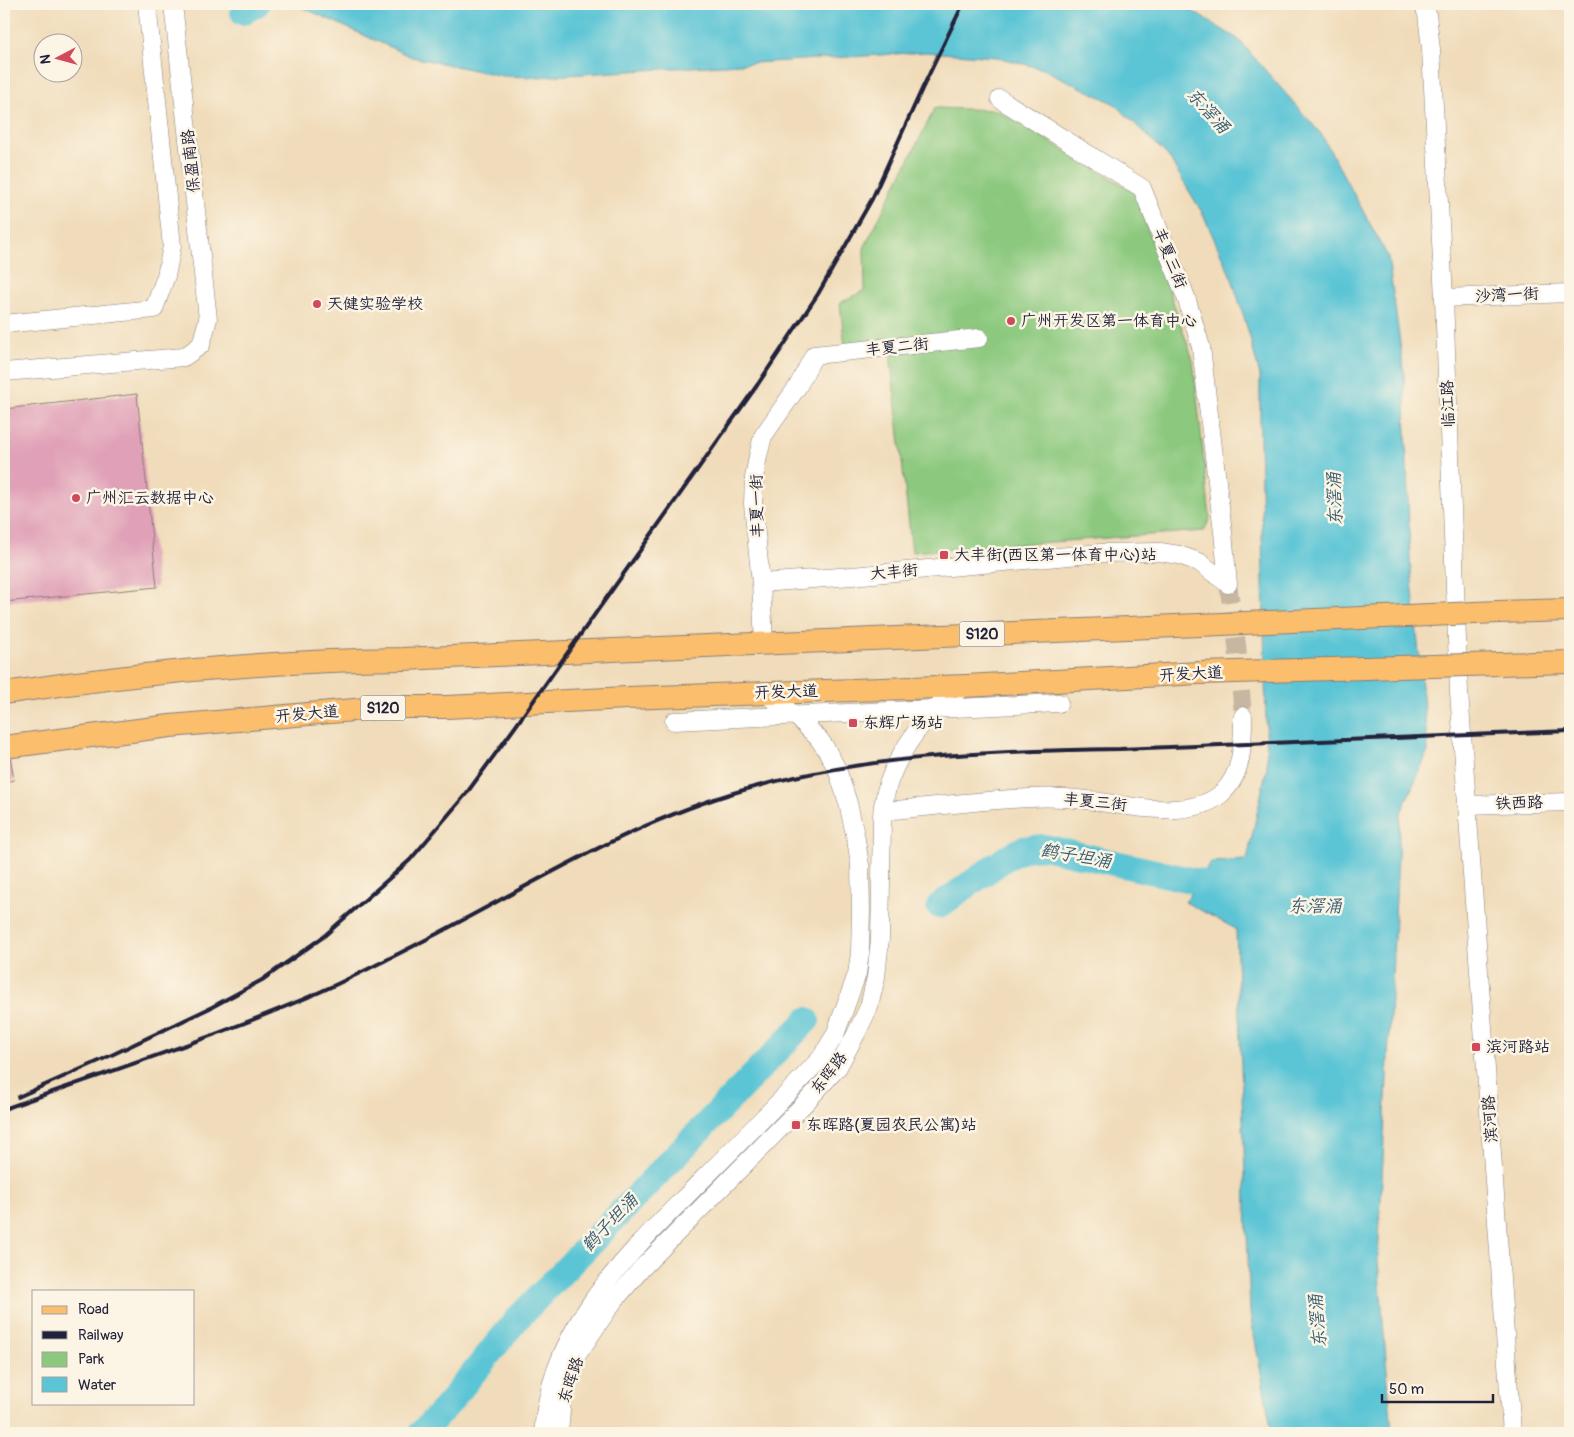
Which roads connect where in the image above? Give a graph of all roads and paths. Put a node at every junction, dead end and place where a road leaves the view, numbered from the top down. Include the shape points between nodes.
1 (147, 4) edge
2 (173, 4) edge
3 (1424, 4) edge
4 (1000, 99) dead end
5 (1570, 293) edge
6 (1444, 298) junction
7 (4, 324) edge
8 (979, 338) dead end
9 (814, 355) joint
10 (4, 372) edge
11 (761, 583) junction
12 (1228, 584) joint
13 (1570, 610) edge
14 (764, 643) junction
15 (1570, 662) edge
16 (966, 686) junction
17 (4, 693) edge
18 (764, 693) junction
19 (1059, 703) dead end
20 (936, 708) junction
21 (797, 716) junction
22 (1243, 716) tunnel mouth
23 (674, 722) dead end
24 (4, 747) edge
25 (1570, 802) edge
26 (1467, 805) junction
27 (883, 811) junction
28 (543, 1433) edge
29 (559, 1433) edge
30 (1512, 1433) edge

1 - 7 street, 保盈南路 via 172,246 154,309
2 - 10 street, 保盈南路 via 208,319 202,345 184,357
3 - 6 street, 临江路 via 1431,50
4 - 12 street, 丰夏三街 via 1142,188 1186,297 1201,347
5 - 6 street, 沙湾一街
6 - 26 street, 临江路
8 - 9 street, 丰夏二街
9 - 11 street, 丰夏一街 via 798,386 763,436 758,456 753,504
11 - 12 street, 大丰街 via 1101,553 1160,552 1199,562
11 - 14 street, 丰夏一街
13 - 14 main road, S120, bridge
14 - 17 main road, S120 via 347,660 178,672
15 - 16 main road, 开发大道 / S120, bridge via 1199,673
16 - 18 main road, 开发大道 / S120
16 - 20 street, 东晖路
18 - 21 street, 东晖路
18 - 24 main road, 开发大道 / S120 via 388,708 170,726
19 - 20 street
20 - 21 street
20 - 27 street, 东晖路 via 898,760 887,787
21 - 23 street
21 - 28 street, 东晖路 via 819,739 832,759 848,803 856,839 860,875 860,953 857,974 844,1013 821,1058 651,1232 597,1294 566,1345 554,1376
22 - 27 street, 丰夏三街 via 1239,764 1230,784 1220,795 1203,804 1154,808 1087,800 1030,798
25 - 26 street, 铁西路
26 - 30 street, 滨河路
27 - 29 street, 东晖路 via 876,977 869,1007 856,1034 838,1067 642,1268 613,1302 577,1355 562,1400

